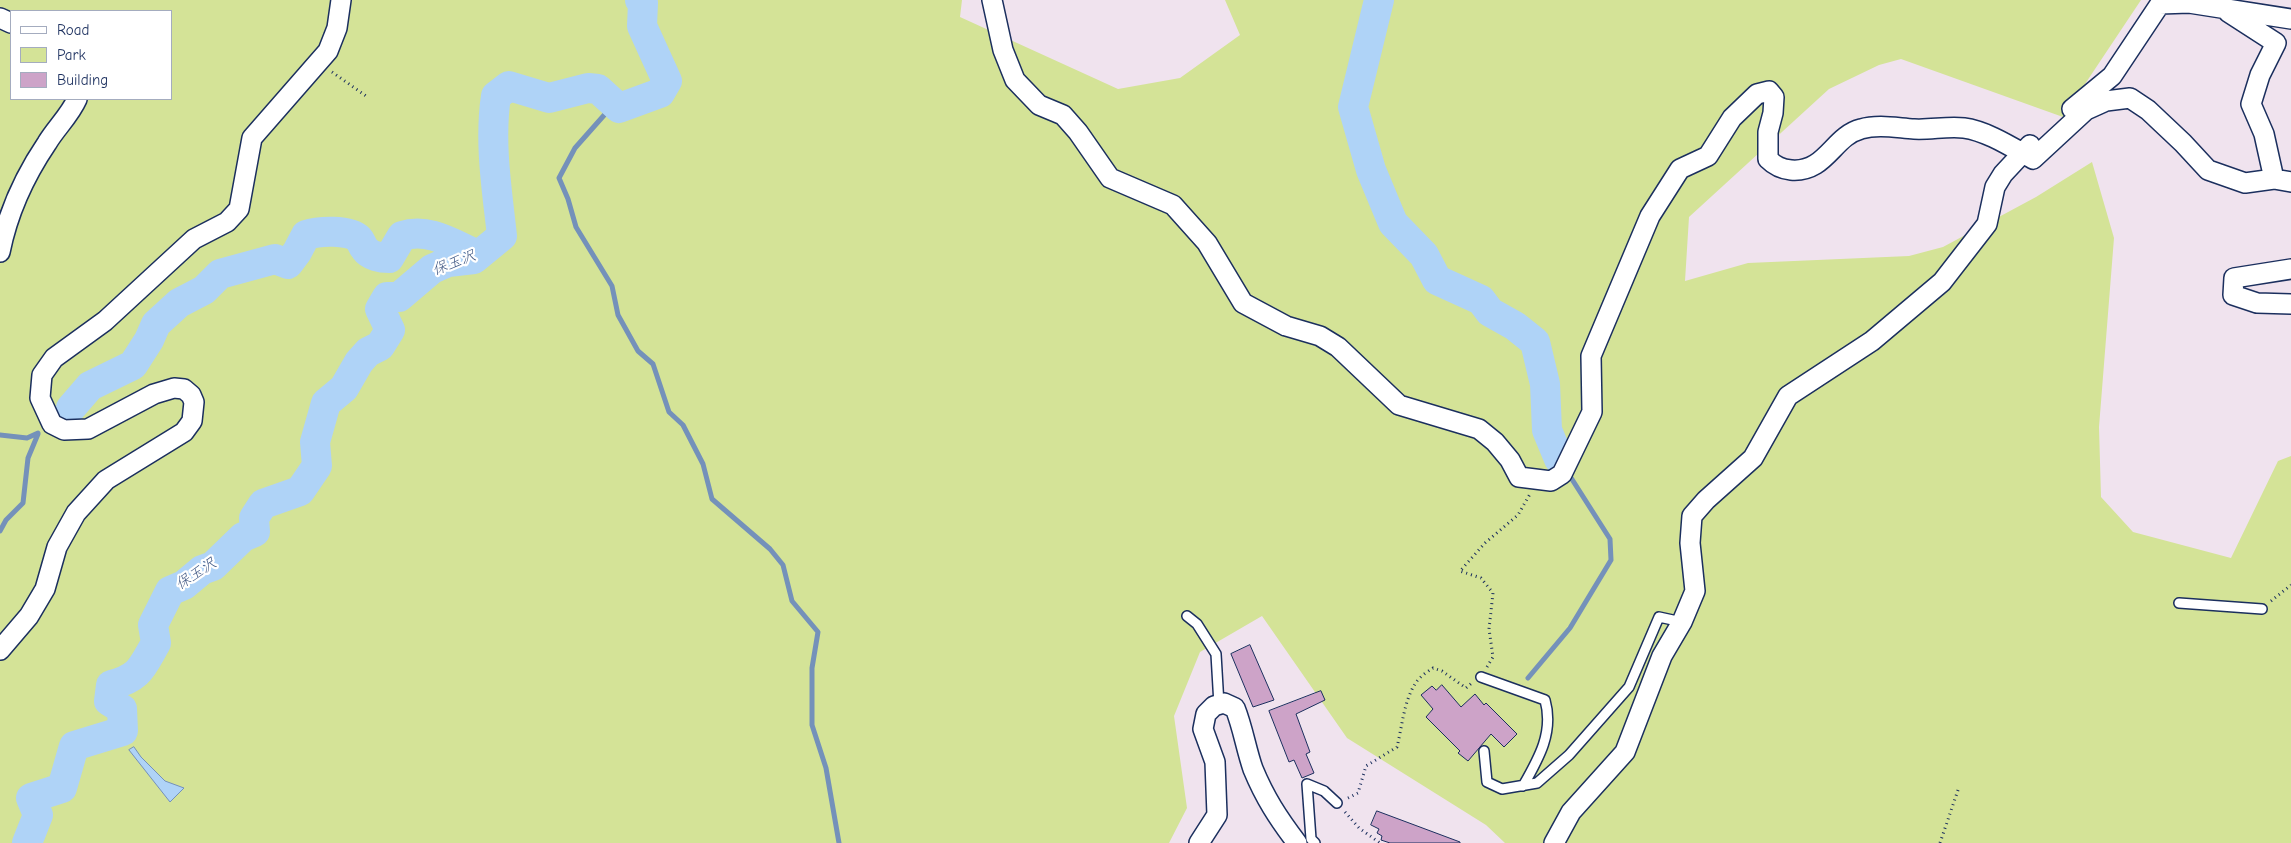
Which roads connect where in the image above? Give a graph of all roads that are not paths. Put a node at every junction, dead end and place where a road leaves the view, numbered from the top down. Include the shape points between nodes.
1 (341, 0) edge
2 (992, 0) edge
3 (2223, 9) junction
4 (2291, 19) edge
5 (76, 100) edge
6 (2021, 152) junction
7 (2282, 180) edge
8 (0, 252) edge
9 (2291, 269) edge
10 (2291, 304) edge
11 (2179, 603) dead end
12 (2262, 609) dead end
13 (1187, 616) dead end
14 (1682, 622) junction
15 (0, 650) edge
16 (1481, 677) road end
17 (1219, 704) junction
18 (1484, 751) dead end
19 (1523, 786) junction
20 (1337, 803) road end
21 (1199, 843) edge
22 (1296, 843) edge
23 (1315, 843) edge
24 (1554, 843) edge

1 - 15 street via 337,28 328,51 252,138 239,209 227,222 194,239 105,321 47,365 42,375 40,398 52,424 64,430 88,429 154,394 174,388 184,389 191,395 195,409 184,432 106,480 76,513 57,547 45,589 29,616
2 - 6 street via 1003,50 1016,80 1040,105 1063,115 1110,178 1174,205 1207,243 1243,303 1286,326 1320,336 1338,347 1398,405 1479,429 1495,442 1519,477 1532,479 1551,481 1562,474 1576,449 1592,412 1590,356 1650,216 1680,169 1708,156 1732,118 1757,94 1769,91 1774,97 1768,132 1768,159 1784,170 1814,166 1859,129 1874,126 1964,128
3 - 4 street
3 - 6 street via 2189,3 2160,4 2112,76
3 - 7 street via 2276,43 2251,104
5 - 8 street via 46,143 18,192
6 - 7 street via 2033,159 2086,110 2106,101 2130,98 2162,123 2208,170 2245,183
6 - 14 street via 1995,187 1987,224 1942,282 1872,341 1788,396 1753,458 1692,516 1690,543 1695,591
9 - 10 street via 2234,278 2233,295 2257,303
11 - 12 lane
13 - 17 lane via 1197,624 1216,654
14 - 19 lane via 1659,617 1630,687 1569,755 1537,783
14 - 24 street via 1662,656 1625,752 1571,812
16 - 19 lane via 1545,700 1549,714 1547,736
17 - 21 street via 1206,714 1203,729 1215,762 1217,815
17 - 22 street via 1235,708 1252,767 1269,806
18 - 19 lane via 1487,782 1502,789
20 - 23 lane via 1324,791 1307,784 1311,839

